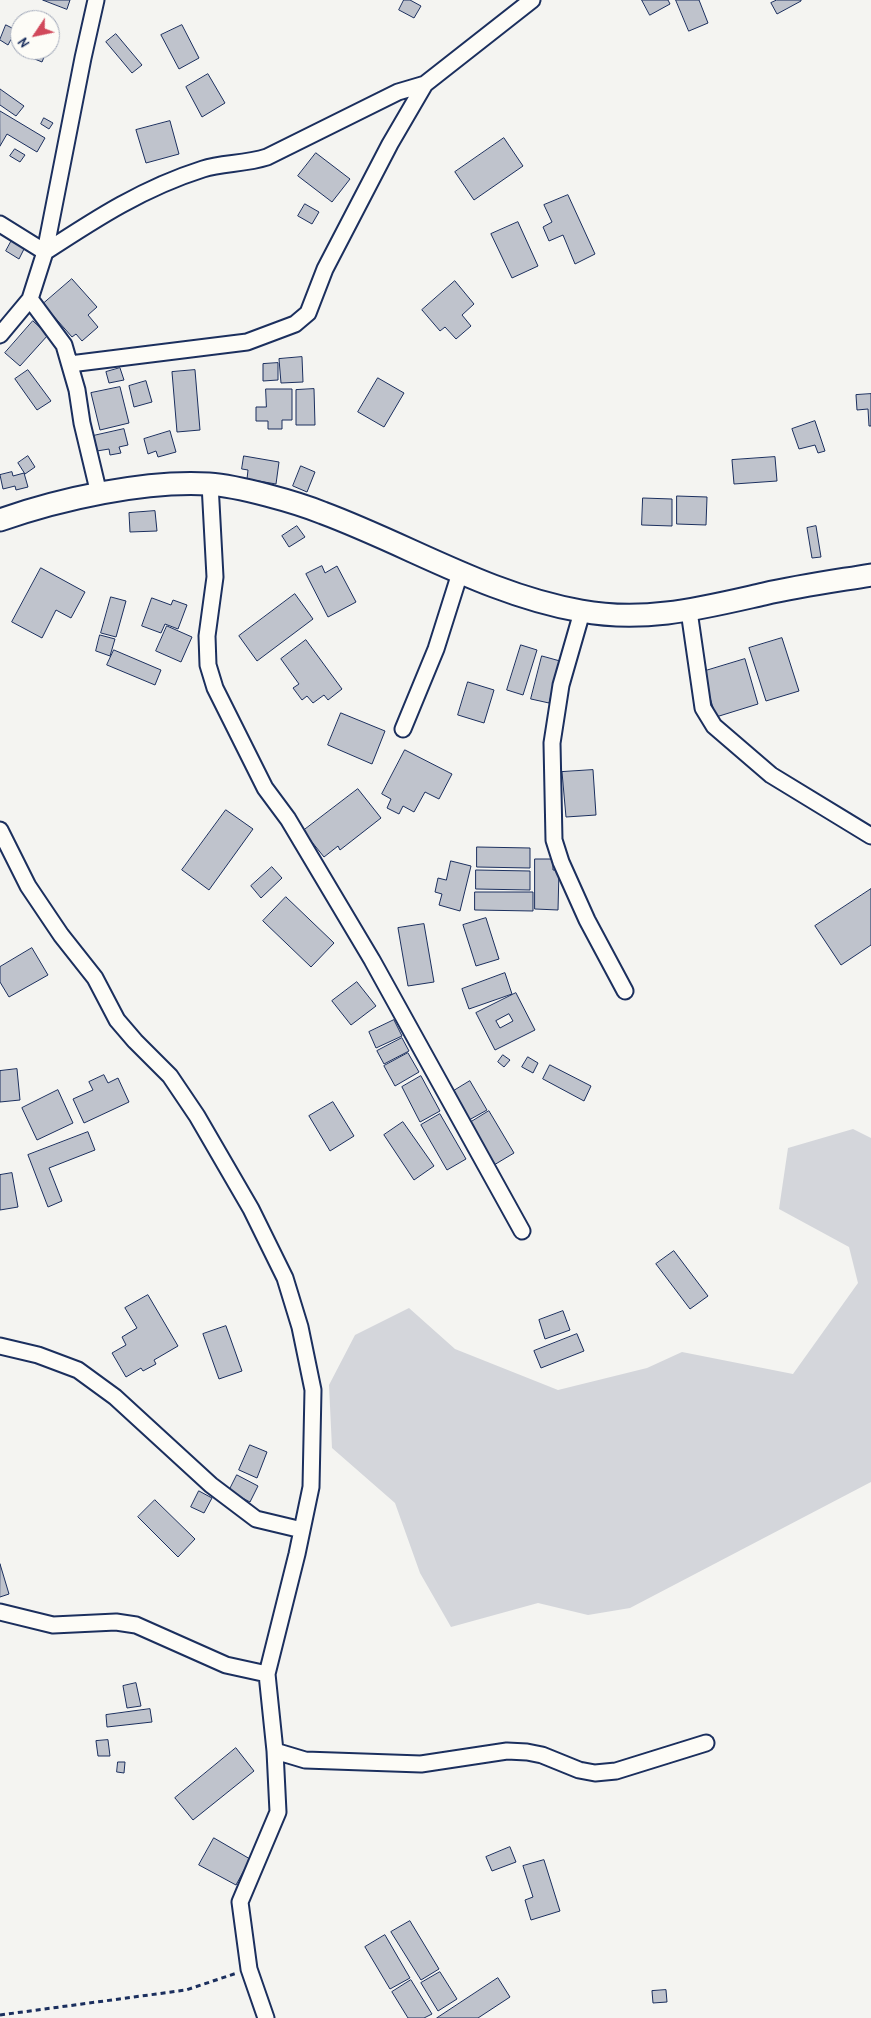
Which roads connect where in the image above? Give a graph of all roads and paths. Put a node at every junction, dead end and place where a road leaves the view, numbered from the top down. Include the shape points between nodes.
1 (96, 0) edge
2 (532, 0) edge
3 (425, 84) junction
4 (0, 224) edge
5 (45, 252) junction
6 (30, 299) junction
7 (0, 335) edge
8 (70, 364) junction
9 (210, 484) junction
10 (99, 494) junction
11 (0, 520) edge
12 (460, 573) junction
13 (871, 574) edge
14 (688, 611) junction
15 (582, 612) junction
16 (403, 729) dead end
17 (0, 830) edge
18 (871, 836) edge
19 (625, 991) dead end
20 (522, 1231) dead end
21 (0, 1346) edge
22 (302, 1530) junction
23 (0, 1612) edge
24 (267, 1674) junction
25 (706, 1743) dead end
26 (275, 1751) junction
27 (250, 1969) junction
28 (0, 2015) edge
29 (266, 2018) edge

1 - 5 street
2 - 3 street
3 - 5 street via 398,92 267,157 206,168 171,180 116,206
3 - 8 street via 325,269 308,313 295,324 247,342
4 - 5 street
5 - 6 street
6 - 7 street
6 - 8 street via 64,345
8 - 10 street
9 - 10 main road via 157,486
9 - 12 main road via 322,512
9 - 20 street via 215,577 207,636 208,665 215,688 265,788 288,819 372,960
10 - 11 main road via 27,510
12 - 15 main road via 533,600
12 - 16 street via 436,649
13 - 14 main road
14 - 15 main road via 636,617
14 - 18 street via 703,708 714,726 771,775
15 - 19 street via 561,685 552,743 554,840 587,920
17 - 22 street via 28,886 60,935 95,978 117,1020 170,1076 197,1116 251,1210 285,1278 300,1327 313,1390 311,1487
21 - 22 street via 38,1355 78,1370 115,1397 211,1485 256,1519
22 - 24 street
23 - 24 street via 53,1625 136,1624 226,1665
24 - 26 street
25 - 26 street via 616,1771 595,1773 566,1766 542,1755 507,1751 421,1764 305,1760
26 - 27 street via 278,1812 240,1902
27 - 28 path via 186,1990
27 - 29 street

